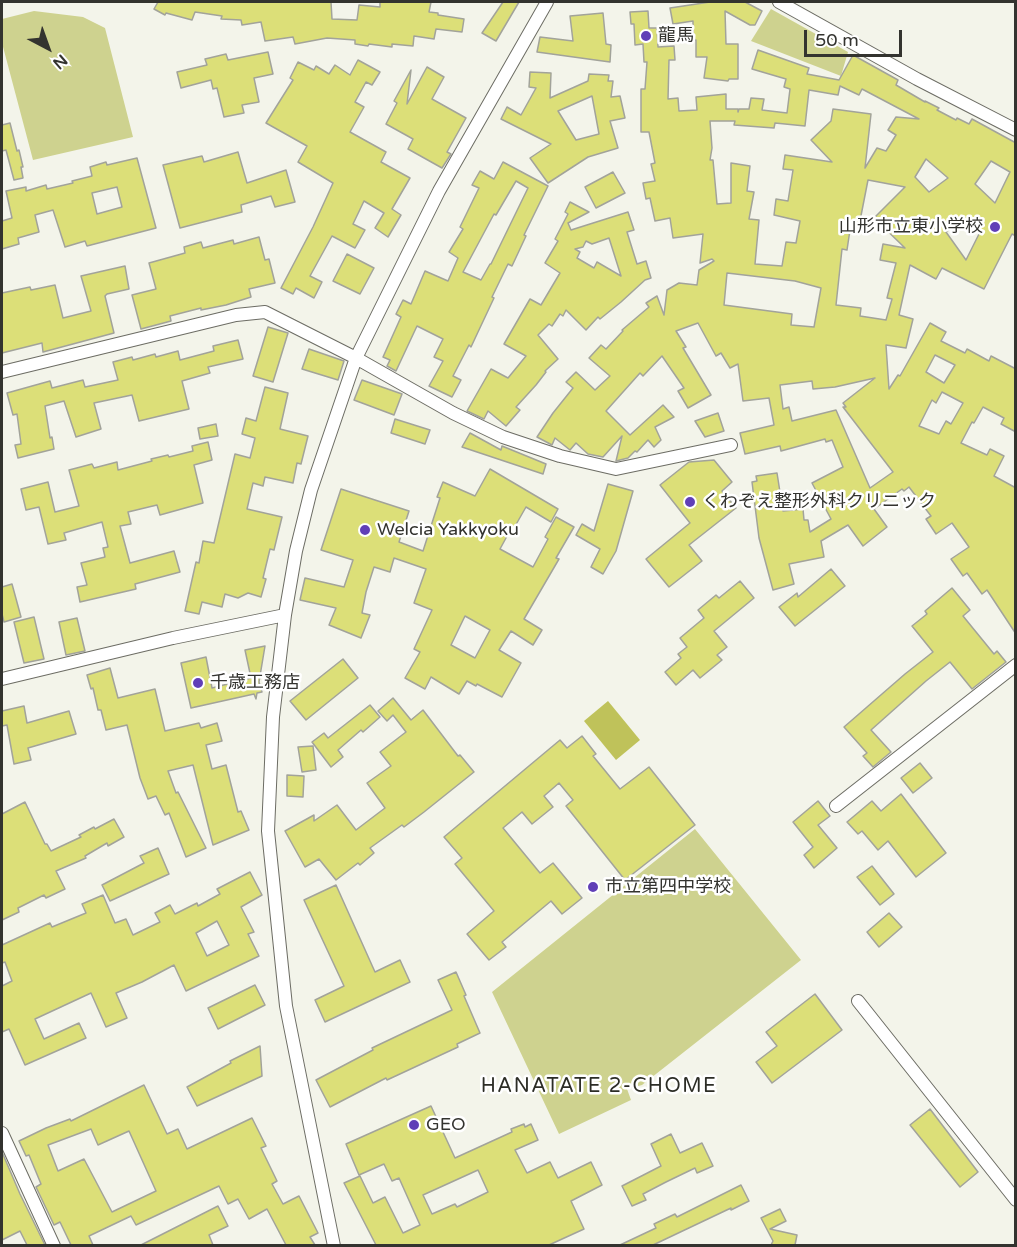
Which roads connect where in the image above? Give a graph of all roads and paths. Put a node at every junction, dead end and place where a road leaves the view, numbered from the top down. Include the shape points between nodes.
1 (548, 2) edge
2 (779, 2) edge
3 (1016, 130) edge
4 (356, 358) junction
5 (2, 372) edge
6 (731, 446) dead end
7 (285, 615) junction
8 (1016, 664) edge
9 (2, 679) edge
10 (836, 806) dead end
11 (858, 1001) dead end
12 (2, 1133) edge
13 (1016, 1200) edge
14 (54, 1245) edge
15 (334, 1245) edge

1 - 4 street via 439,191
2 - 3 street
4 - 5 street via 265,312 236,315
4 - 6 street via 453,413 503,437 560,456 616,469
4 - 7 street via 311,490
7 - 9 street
7 - 15 street via 273,717 268,831 286,1006
8 - 10 street
11 - 13 street
12 - 14 street

